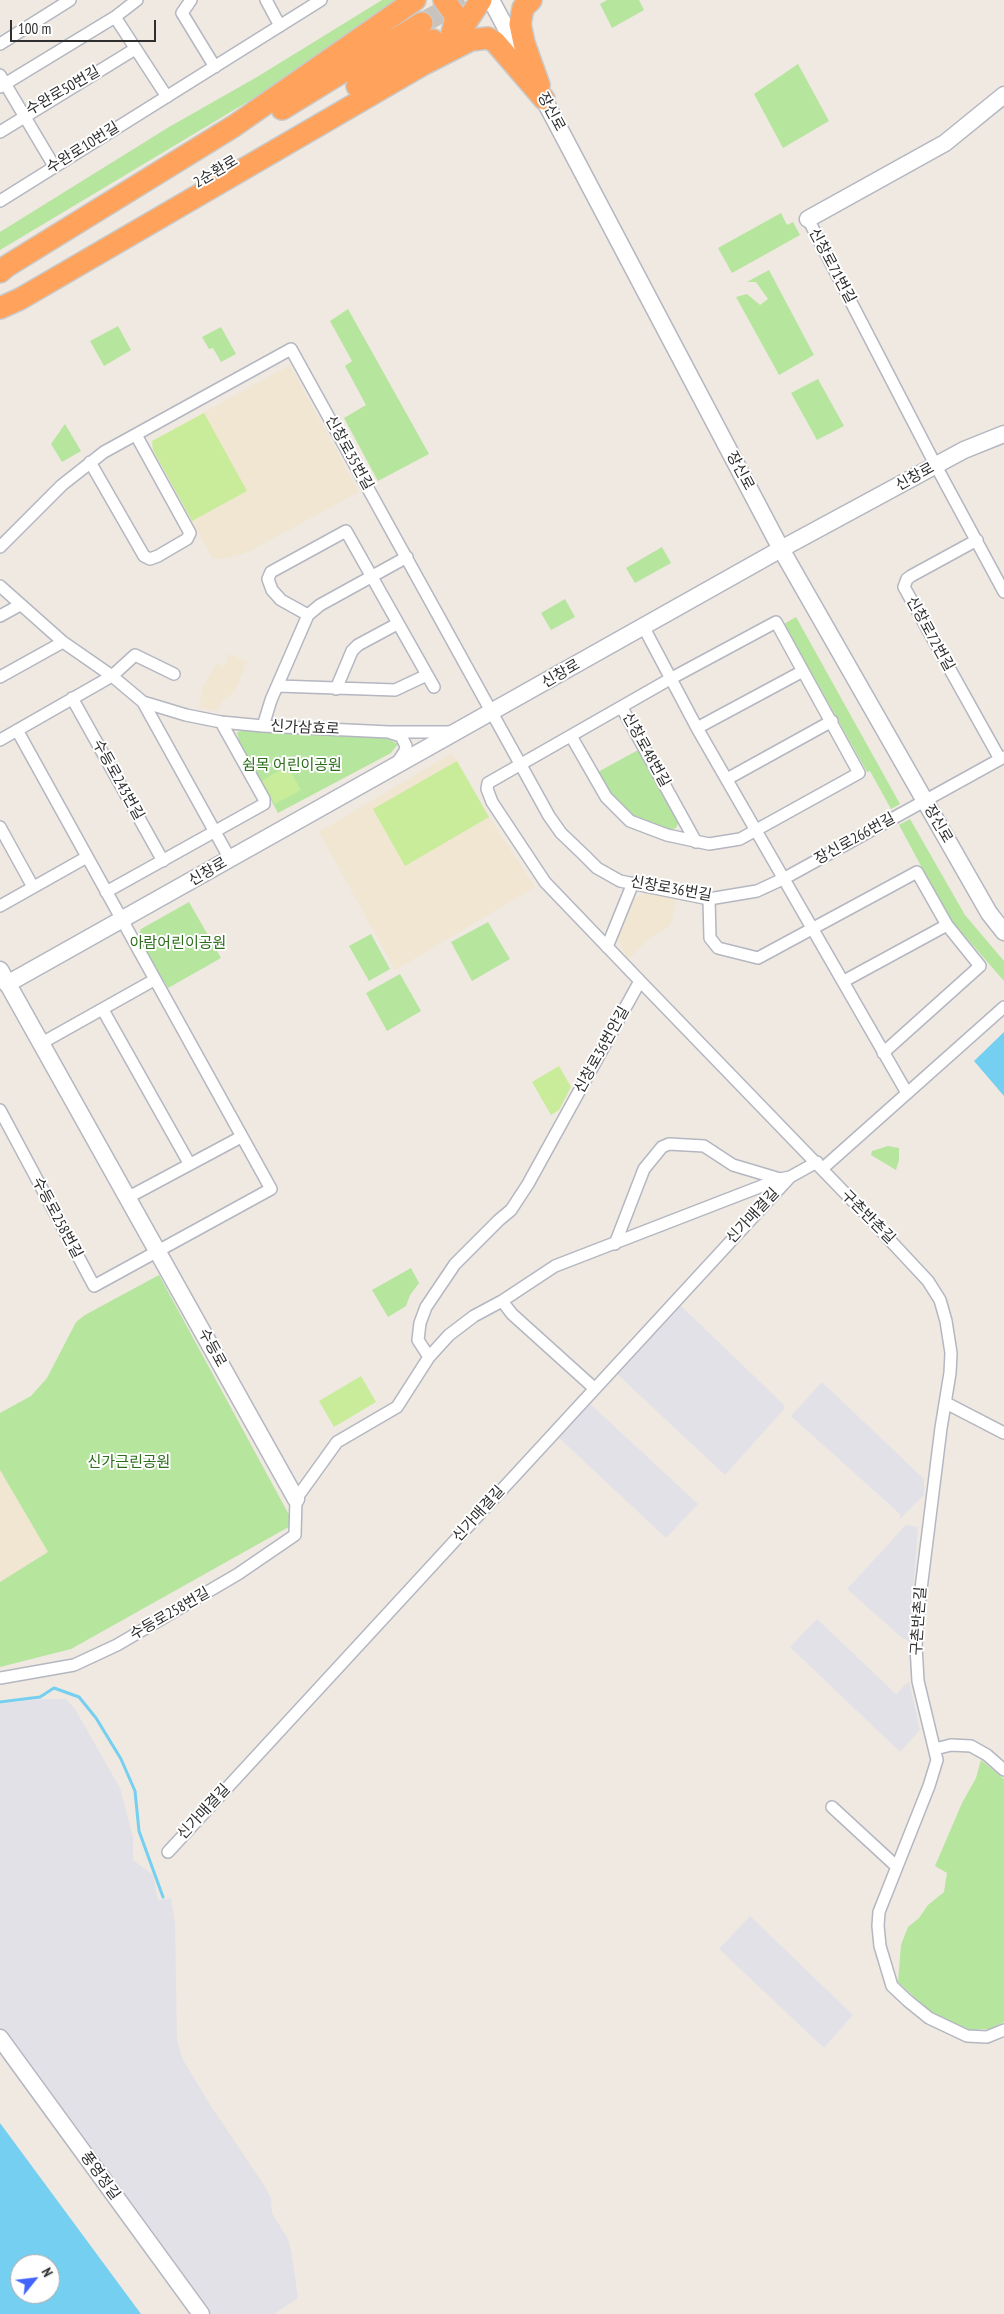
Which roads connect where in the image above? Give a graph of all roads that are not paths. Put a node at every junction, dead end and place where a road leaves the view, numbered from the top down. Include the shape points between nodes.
1 (70, 0) edge
2 (138, 0) edge
3 (191, 0) edge
4 (266, 0) edge
5 (321, 0) edge
6 (415, 0) tunnel mouth
7 (444, 0) edge
8 (481, 0) edge
9 (491, 0) edge
10 (531, 0) edge
11 (115, 17) junction
12 (280, 26) junction
13 (434, 38) junction
14 (0, 44) edge
15 (135, 50) junction
16 (215, 67) junction
17 (2, 82) edge
18 (1004, 95) edge
19 (167, 97) junction
20 (544, 100) junction
21 (24, 117) junction
22 (0, 132) edge
23 (54, 166) junction
24 (0, 201) edge
25 (808, 219) joint
26 (0, 272) edge
27 (0, 280) edge
28 (0, 304) edge
29 (0, 308) edge
30 (1004, 434) edge
31 (136, 435) junction
32 (90, 462) junction
33 (936, 466) junction
34 (977, 540) junction
35 (0, 546) edge
36 (781, 549) junction
37 (407, 557) junction
38 (371, 577) junction
39 (0, 586) edge
40 (1004, 592) edge
41 (20, 605) junction
42 (308, 615) junction
43 (0, 616) edge
44 (397, 624) junction
45 (643, 626) junction
46 (63, 642) junction
47 (803, 671) junction
48 (174, 674) dead end
49 (427, 675) junction
50 (112, 676) junction
51 (0, 677) edge
52 (670, 679) junction
53 (278, 686) junction
54 (434, 687) dead end
55 (336, 689) junction
56 (72, 698) junction
57 (143, 702) junction
58 (622, 708) junction
59 (492, 712) junction
60 (221, 722) junction
61 (832, 722) junction
62 (263, 726) junction
63 (698, 728) junction
64 (17, 730) junction
65 (389, 732) junction
66 (457, 732) junction
67 (571, 736) junction
68 (0, 740) edge
69 (1002, 758) edge
70 (520, 765) junction
71 (395, 766) junction
72 (727, 779) junction
73 (924, 800) junction
74 (0, 827) edge
75 (756, 831) junction
76 (214, 833) junction
77 (696, 842) junction
78 (87, 857) junction
79 (230, 859) junction
80 (163, 861) junction
81 (785, 878) junction
82 (633, 883) junction
83 (33, 887) junction
84 (106, 892) junction
85 (709, 899) junction
86 (0, 906) edge
87 (122, 920) junction
88 (947, 925) junction
89 (812, 928) junction
90 (1004, 932) edge
91 (607, 947) junction
92 (2, 980) edge
93 (154, 980) junction
94 (640, 980) junction
95 (844, 981) junction
96 (1004, 1007) edge
97 (103, 1010) junction
98 (40, 1044) junction
99 (883, 1053) junction
100 (907, 1093) junction
101 (0, 1110) edge
102 (241, 1137) junction
103 (189, 1163) junction
104 (820, 1166) junction
105 (785, 1178) junction
106 (127, 1198) junction
107 (615, 1244) junction
108 (158, 1252) junction
109 (502, 1301) junction
110 (429, 1357) junction
111 (594, 1388) junction
112 (946, 1403) junction
113 (1004, 1433) edge
114 (296, 1499) junction
115 (1, 1679) edge
116 (935, 1750) junction
117 (1004, 1770) edge
118 (832, 1807) dead end
119 (168, 1852) dead end
120 (896, 1866) junction
121 (1004, 2030) edge
122 (0, 2038) edge
123 (201, 2314) edge

1 - 14 street
2 - 11 street, 수완로50번길
3 - 16 street via 182,13
4 - 12 street
5 - 12 street, 수완로10번길
6 - 26 highway via 234,126
7 - 13 highway via 452,8 456,23
8 - 13 highway
9 - 20 main road, 장신로
10 - 20 highway via 523,8 520,24
11 - 15 street
11 - 17 street, 수완로50번길
12 - 16 street, 수완로10번길
13 - 20 highway via 488,38 506,54
13 - 27 highway, 2순환로
13 - 28 highway, 2순환로
13 - 29 highway via 20,299
15 - 19 street
15 - 21 street, 수완로50번길
16 - 19 street, 수완로10번길
17 - 21 street, 수완로50번길
18 - 25 main road, 신창로71번길 via 945,143
19 - 23 street, 수완로10번길
20 - 36 main road, 장신로
21 - 22 street
21 - 23 street
23 - 24 street, 수완로10번길
25 - 33 street, 신창로71번길
30 - 33 main road, 신창로 via 964,450
31 - 32 street, 신창로35번길
31 - 32 street via 190,533 187,539 158,556 144,556
31 - 37 street, 신창로35번길 via 291,349
32 - 35 street, 신창로35번길
33 - 34 street
33 - 36 main road, 신창로
34 - 40 street
34 - 69 street, 신창로72번길 via 911,576 904,587
36 - 45 main road, 신창로
36 - 73 main road, 장신로
37 - 38 street
37 - 59 street, 신창로35번길
38 - 42 street
38 - 42 street via 346,531 271,572 268,579 272,590 281,600
38 - 44 street
39 - 41 street, 신가삼효로
41 - 43 street
41 - 46 street, 신가삼효로
42 - 53 street
44 - 49 street
44 - 55 street via 352,651
45 - 52 street
45 - 59 main road, 신창로
46 - 50 street, 신가삼효로
46 - 51 street
47 - 52 street, 신창로48번길 via 776,622
47 - 61 street, 신창로48번길
47 - 63 street
48 - 50 street via 135,655
49 - 54 street
49 - 55 street via 395,690
50 - 56 street
50 - 57 street, 신가삼효로
52 - 58 street, 신창로48번길
52 - 63 street
53 - 55 street
53 - 62 street
56 - 64 street
56 - 80 street, 수등로243번길
57 - 60 street, 신가삼효로
57 - 76 street, 신가삼효로
58 - 67 street
58 - 77 street, 신창로48번길
59 - 66 main road, 신창로
59 - 70 street, 신창로36번길
60 - 62 street, 신가삼효로
60 - 76 street via 264,804
61 - 72 street
61 - 75 street, 신창로48번길 via 859,772
62 - 65 street, 신가삼효로
63 - 72 street
64 - 68 street
64 - 78 street
65 - 66 street, 신가삼효로
65 - 71 street via 401,736 406,746
66 - 71 main road, 신창로
67 - 70 street
67 - 77 street, 신창로48번길 via 606,797 630,821
69 - 73 street, 장신로266번길
70 - 82 street, 신창로36번길 via 561,833 598,868 620,881
70 - 91 street via 488,783 488,795 545,882
71 - 79 main road, 신창로
72 - 75 street
73 - 81 street, 장신로266번길
73 - 90 main road, 장신로 via 989,913
74 - 83 street
75 - 77 street, 신창로48번길 via 722,843
75 - 81 street
76 - 79 street, 신가삼효로
76 - 80 street
78 - 83 street
78 - 84 street
79 - 87 main road, 신창로
80 - 84 street
81 - 85 street, 신창로36번길 via 757,891
81 - 89 street
82 - 85 street, 신창로36번길
82 - 91 street
83 - 86 street
84 - 87 street
85 - 89 street via 710,938 718,948 758,958
87 - 92 main road, 신창로
87 - 93 street
88 - 89 street via 917,872
88 - 95 street
88 - 99 street via 980,966
89 - 95 street
91 - 94 street
92 - 98 main road, 수등로
93 - 97 street
93 - 102 street
94 - 104 street
94 - 110 street, 신창로36번안길 via 511,1210 455,1264 426,1308 418,1340
95 - 99 street
96 - 100 street, 신가매결길
97 - 98 street
97 - 103 street
98 - 106 main road, 수등로
99 - 100 street
100 - 104 street, 신가매결길
101 - 108 street, 수등로258번길 via 94,1286
102 - 103 street
102 - 108 street via 271,1189
103 - 106 street
104 - 105 street, 신가매결길
104 - 112 street, 구촌반촌길 via 912,1263 940,1300 950,1353
105 - 107 street, 신가매결길
105 - 107 street, 신가매결길 via 733,1164 704,1146 669,1144 662,1147 644,1169
105 - 111 street, 신가매결길
106 - 108 main road, 수등로
107 - 109 street, 신가매결길 via 555,1266
108 - 114 main road, 수등로
109 - 110 street, 신가매결길 via 474,1316
109 - 111 street via 512,1314
110 - 114 street, 신가매결길 via 397,1407 337,1442
111 - 119 street, 신가매결길
112 - 113 street
112 - 116 street, 구촌반촌길 via 916,1646 918,1681
114 - 115 street, 수등로258번길 via 295,1535 238,1574 117,1645 74,1665
116 - 117 street via 970,1746
116 - 120 street, 구촌반촌길 via 935,1769
118 - 120 street
120 - 121 street, 구촌반촌길 via 879,1912 878,1926 880,1946 892,1986 929,2018 967,2036 987,2037
122 - 123 main road, 풍영정길

